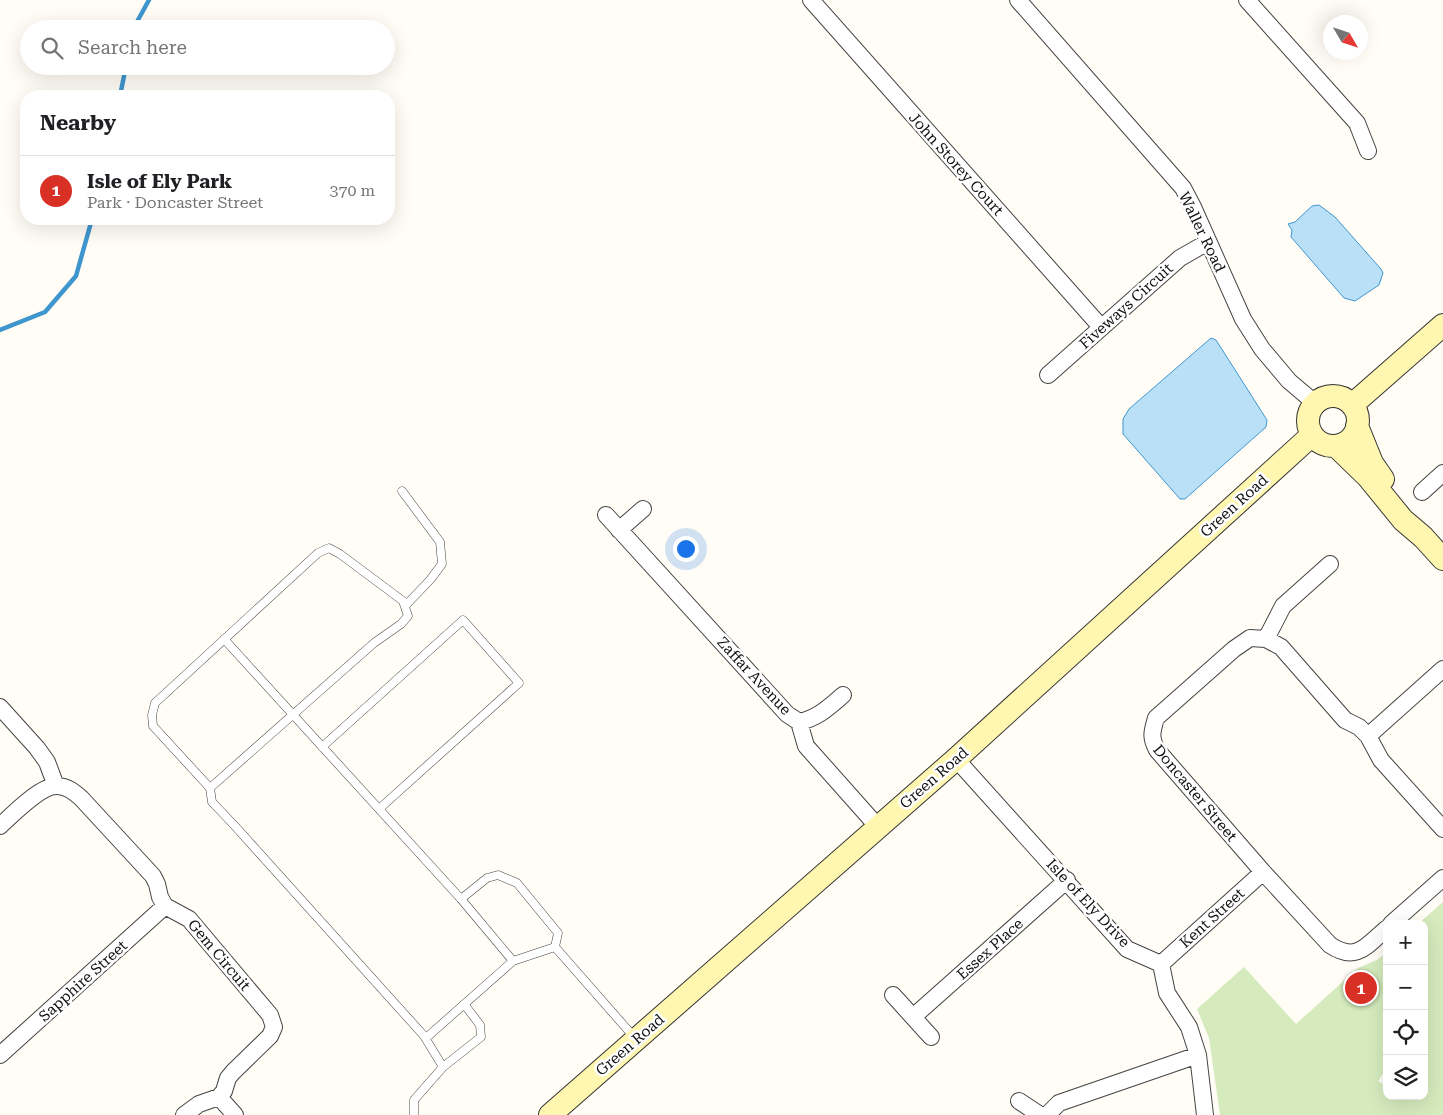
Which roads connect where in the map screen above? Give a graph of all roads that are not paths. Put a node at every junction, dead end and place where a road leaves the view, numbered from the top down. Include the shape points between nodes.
1 (811, 0) edge
2 (1018, 0) edge
3 (1247, 0) edge
4 (1368, 151) dead end
5 (1208, 242) junction
6 (1443, 325) edge
7 (1101, 327) junction
8 (1048, 375) dead end
9 (1315, 403) junction
10 (1355, 416) junction
11 (1312, 435) junction
12 (1336, 446) junction
13 (1443, 473) edge
14 (402, 491) dead end
15 (1422, 492) dead end
16 (643, 509) dead end
17 (606, 516) dead end
18 (619, 530) junction
19 (1423, 537) junction
20 (1443, 560) edge
21 (1330, 564) dead end
22 (405, 606) junction
23 (1266, 638) junction
24 (224, 639) junction
25 (1443, 669) edge
26 (843, 695) dead end
27 (0, 707) edge
28 (293, 716) junction
29 (799, 722) junction
30 (1368, 736) junction
31 (322, 747) junction
32 (956, 759) junction
33 (56, 786) junction
34 (210, 788) junction
35 (378, 809) junction
36 (0, 826) edge
37 (878, 827) junction
38 (1443, 829) edge
39 (1263, 872) junction
40 (1443, 878) edge
41 (1067, 880) junction
42 (461, 900) junction
43 (165, 906) junction
44 (1396, 920) edge
45 (1383, 932) edge
46 (554, 947) junction
47 (513, 961) junction
48 (1161, 964) junction
49 (893, 995) dead end
50 (464, 1004) junction
51 (913, 1017) junction
52 (424, 1036) junction
53 (930, 1037) dead end
54 (636, 1039) junction
55 (0, 1055) edge
56 (1198, 1055) junction
57 (443, 1067) junction
58 (219, 1097) junction
59 (1019, 1101) dead end
60 (184, 1115) edge
61 (235, 1115) edge
62 (414, 1115) edge
63 (550, 1115) edge
64 (1040, 1115) edge
65 (1048, 1115) edge
66 (1205, 1115) edge

1 - 7 street, John Storey Court
2 - 5 street, Waller Road via 1183,188
3 - 4 street via 1357,123
5 - 7 street, Fiveways Circuit via 1180,258
5 - 9 street, Waller Road via 1243,319 1262,350 1289,381
6 - 10 street
7 - 8 street, Fiveways Circuit
9 - 10 street via 1327,396 1347,400
9 - 11 street via 1308,422
10 - 12 street via 1350,439
10 - 19 street via 1372,463 1412,516
11 - 12 street via 1323,444
11 - 32 street, Green Road
12 - 19 street via 1368,476 1403,520
13 - 15 street
14 - 22 lane via 440,542 442,564
16 - 18 street
17 - 18 street, Zaffar Avenue
18 - 29 street, Zaffar Avenue via 787,714
19 - 20 street
21 - 23 street via 1283,606
22 - 24 lane via 403,601 329,548 318,553
22 - 28 lane via 408,616 401,624 374,643
23 - 30 street via 1281,647 1345,720
23 - 39 street, Doncaster Street via 1250,638 1234,649 1156,718 1152,730 1157,750
24 - 28 lane
24 - 34 lane via 155,703 152,714 153,726
25 - 30 street
26 - 29 street via 821,714
27 - 33 street via 47,762
28 - 31 lane
28 - 34 lane
29 - 37 street, Zaffar Avenue via 806,746
30 - 38 street via 1381,760
31 - 35 lane
31 - 35 lane via 463,620 519,683
32 - 37 street, Green Road
32 - 41 street, Isle of Ely Drive
33 - 36 street via 37,793
33 - 43 street via 72,790 81,798 153,876
34 - 52 lane via 212,802
35 - 42 lane
37 - 54 street, Green Road
39 - 45 street, Doncaster Street via 1338,950 1356,953
39 - 48 street, Kent Street
40 - 44 street
41 - 48 street, Isle of Ely Drive via 1127,948
41 - 51 street, Essex Place
42 - 46 lane via 487,878 498,875 517,882 558,933
42 - 47 lane
43 - 55 street, Sapphire Street
43 - 58 street, Gem Circuit via 193,922 270,1016 274,1027 270,1036 228,1078
46 - 47 lane
46 - 54 lane
47 - 50 lane
48 - 56 street via 1167,993 1189,1027
49 - 51 street
50 - 52 lane via 426,1038
50 - 57 lane via 480,1025 481,1037
51 - 53 street
52 - 57 lane
54 - 63 street, Green Road
56 - 65 street via 1059,1104
56 - 66 street
57 - 62 lane via 414,1100
58 - 60 street via 199,1104
58 - 61 street
59 - 64 street

